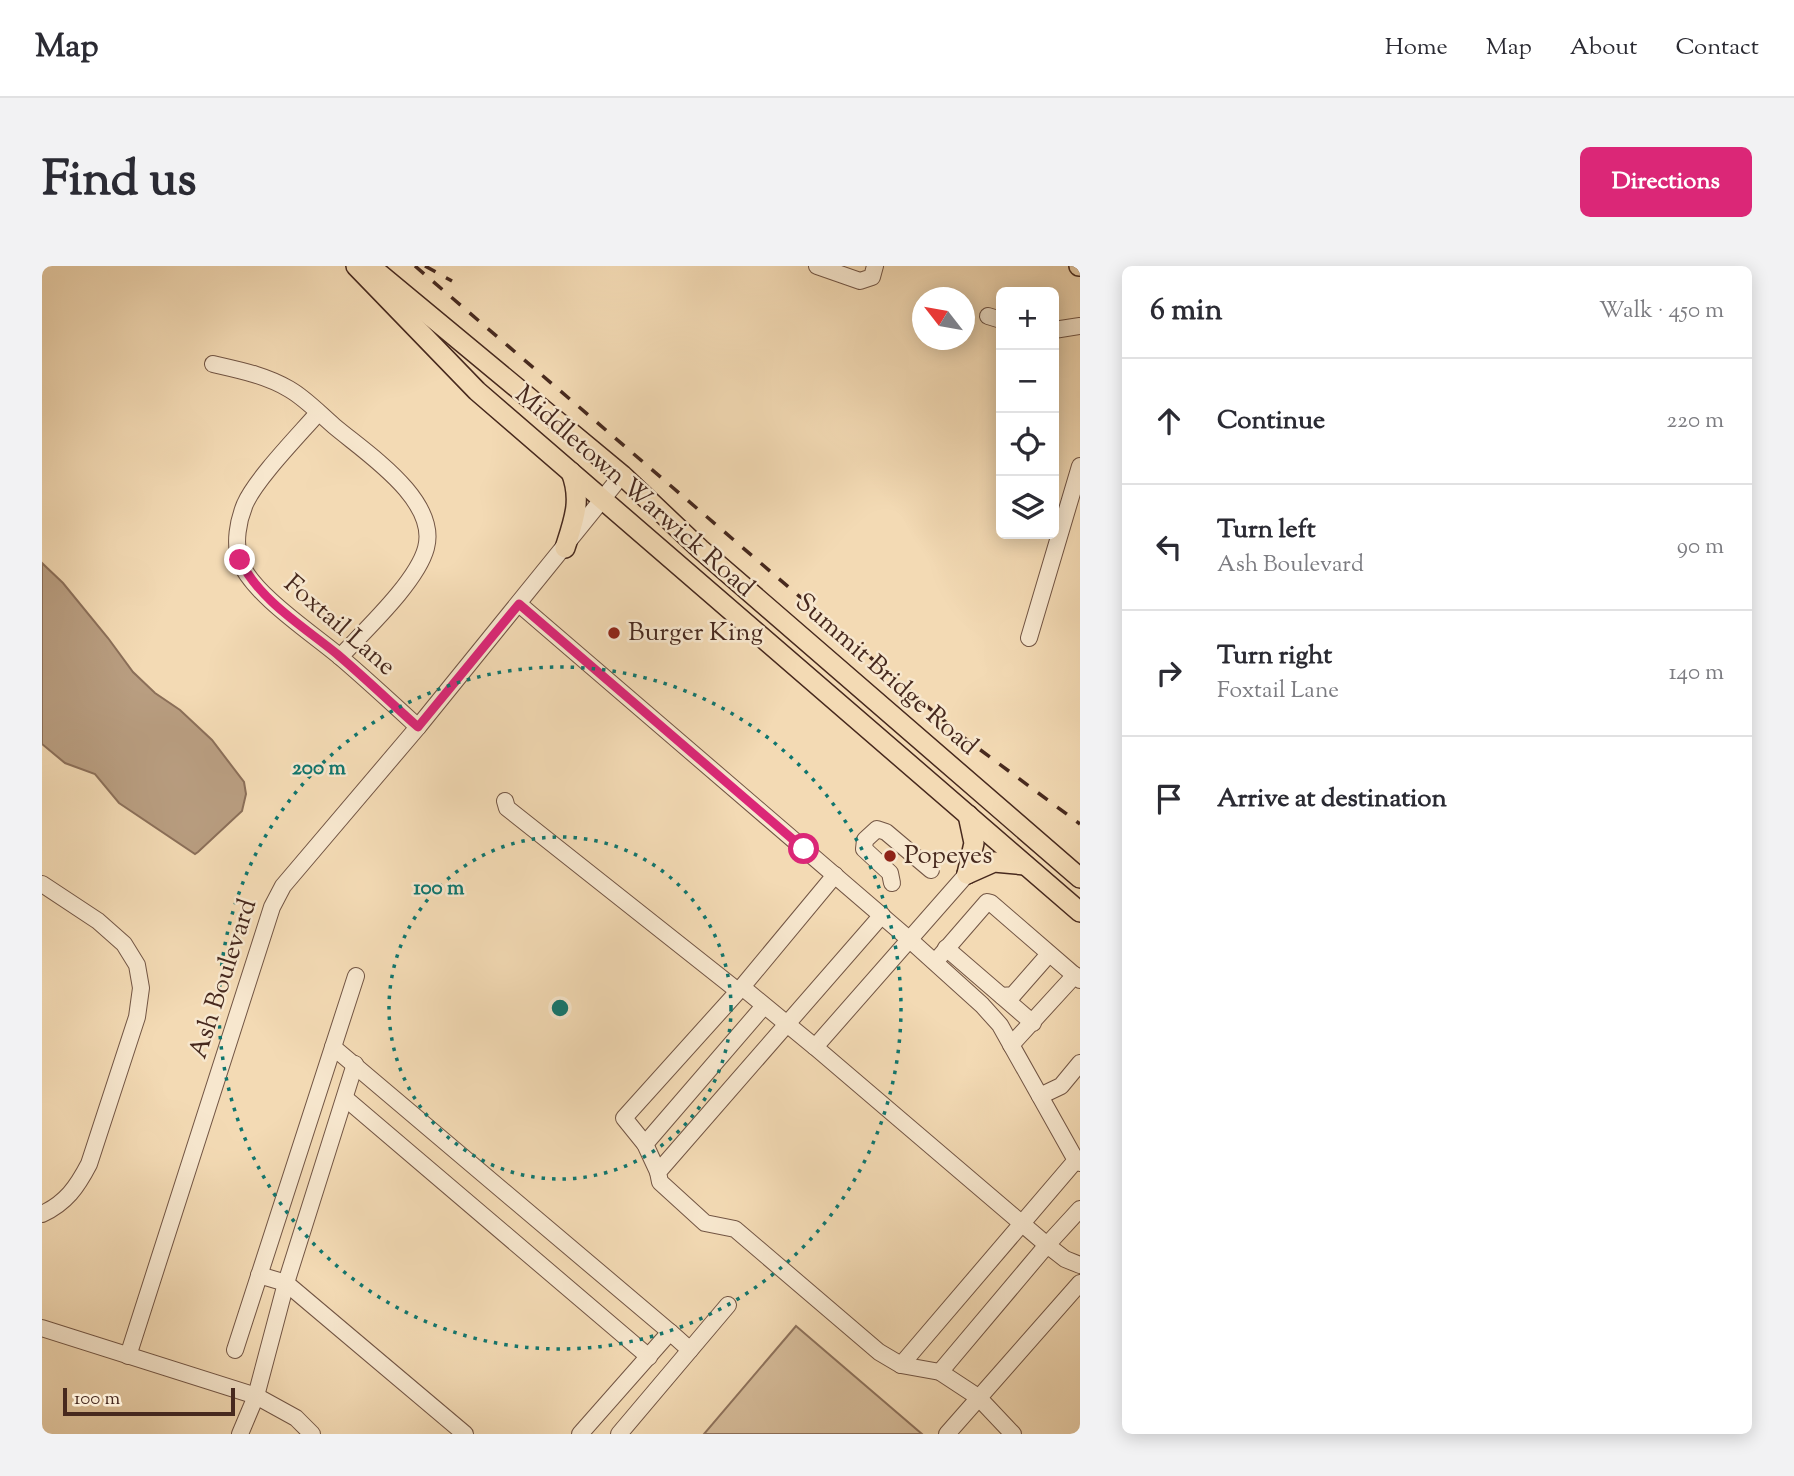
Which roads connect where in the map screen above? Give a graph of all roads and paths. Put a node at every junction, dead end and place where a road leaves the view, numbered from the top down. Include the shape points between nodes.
1 (356, 266) edge
2 (370, 266) edge
3 (817, 266) edge
4 (875, 266) edge
5 (1080, 326) edge
6 (1059, 329) edge
7 (213, 364) dead end
8 (318, 413) junction
9 (1080, 466) edge
10 (571, 471) junction
11 (622, 475) junction
12 (604, 499) junction
13 (565, 548) junction
14 (519, 604) junction
15 (1029, 638) dead end
16 (340, 657) junction
17 (418, 727) junction
18 (505, 801) dead end
19 (968, 815) junction
20 (1026, 866) junction
21 (931, 870) dead end
22 (967, 874) junction
23 (835, 875) junction
24 (1080, 878) edge
25 (892, 883) dead end
26 (42, 884) edge
27 (1080, 912) edge
28 (882, 915) junction
29 (910, 940) junction
30 (946, 948) junction
31 (1047, 951) junction
32 (935, 962) junction
33 (356, 976) dead end
34 (1077, 977) edge
35 (740, 989) junction
36 (1002, 996) junction
37 (764, 1006) junction
38 (1033, 1023) junction
39 (788, 1025) junction
40 (1011, 1045) junction
41 (333, 1047) junction
42 (815, 1047) junction
43 (355, 1064) junction
44 (1077, 1074) edge
45 (1040, 1096) junction
46 (345, 1098) junction
47 (645, 1144) junction
48 (1078, 1161) edge
49 (658, 1172) junction
50 (1080, 1209) edge
51 (42, 1214) edge
52 (1021, 1225) junction
53 (1047, 1245) junction
54 (1080, 1265) edge
55 (259, 1275) junction
56 (286, 1283) junction
57 (1080, 1283) edge
58 (728, 1305) dead end
59 (42, 1328) edge
60 (670, 1332) junction
61 (235, 1350) dead end
62 (690, 1350) junction
63 (128, 1356) junction
64 (649, 1356) junction
65 (901, 1365) junction
66 (940, 1372) junction
67 (256, 1396) junction
68 (978, 1397) junction
69 (240, 1434) edge
70 (312, 1434) edge
71 (464, 1434) edge
72 (580, 1434) edge
73 (619, 1434) edge
74 (947, 1434) edge
75 (1013, 1434) edge

1 - 10 main road, Middletown Warwick Road via 477,391
2 - 11 main road, Summit Bridge Road
3 - 4 street via 860,281 872,276
5 - 6 street
7 - 8 street via 261,376 291,390
8 - 16 street, Foxtail Lane via 246,502 237,540 247,575
8 - 16 street via 398,479 418,506 428,530 426,549 412,578
9 - 15 street
10 - 12 main road, Middletown Warwick Road
10 - 13 main road via 578,490
11 - 12 street, Ash Boulevard
11 - 24 main road, Summit Bridge Road via 700,549
12 - 13 street, Ash Boulevard
12 - 19 main road, Middletown Warwick Road
13 - 14 street, Ash Boulevard
14 - 17 street, Ash Boulevard
14 - 23 street
16 - 17 street, Foxtail Lane
17 - 63 street, Ash Boulevard via 283,887 272,907
18 - 35 street via 508,808
19 - 20 main road, Middletown Warwick Road
19 - 22 main road via 974,843
20 - 22 main road via 994,862
20 - 27 main road, Middletown Warwick Road
21 - 25 street via 887,832 877,829 865,840 864,849 890,873
22 - 29 street
23 - 28 street
23 - 35 street
26 - 51 street via 124,944 136,965 141,988 137,1017 89,1164 63,1203
28 - 29 street
28 - 39 street
29 - 32 street
29 - 42 street
30 - 31 street via 987,902
30 - 32 street
30 - 36 street
31 - 34 street
31 - 36 street via 1013,995
32 - 40 street via 982,1005
33 - 41 street
34 - 38 street
35 - 37 street
35 - 47 street via 624,1118
36 - 38 street
37 - 39 street
37 - 47 street
38 - 40 street
39 - 42 street
39 - 49 street
40 - 45 street
41 - 43 street
41 - 55 street
42 - 52 street
43 - 46 street
43 - 60 street
44 - 45 street
45 - 48 street
46 - 56 street
46 - 64 street
47 - 49 street
48 - 52 street
49 - 65 street via 660,1182 705,1223 735,1229 879,1352
50 - 53 street
52 - 53 street
52 - 65 street
53 - 54 street
53 - 66 street
55 - 56 street
55 - 61 street
56 - 67 street
56 - 71 street
57 - 68 street
58 - 62 street
59 - 63 street
60 - 62 street
60 - 64 street
62 - 73 street
63 - 67 street
64 - 72 street
65 - 66 street
66 - 68 street
67 - 69 street
67 - 70 street via 296,1418
68 - 74 street
68 - 75 street

